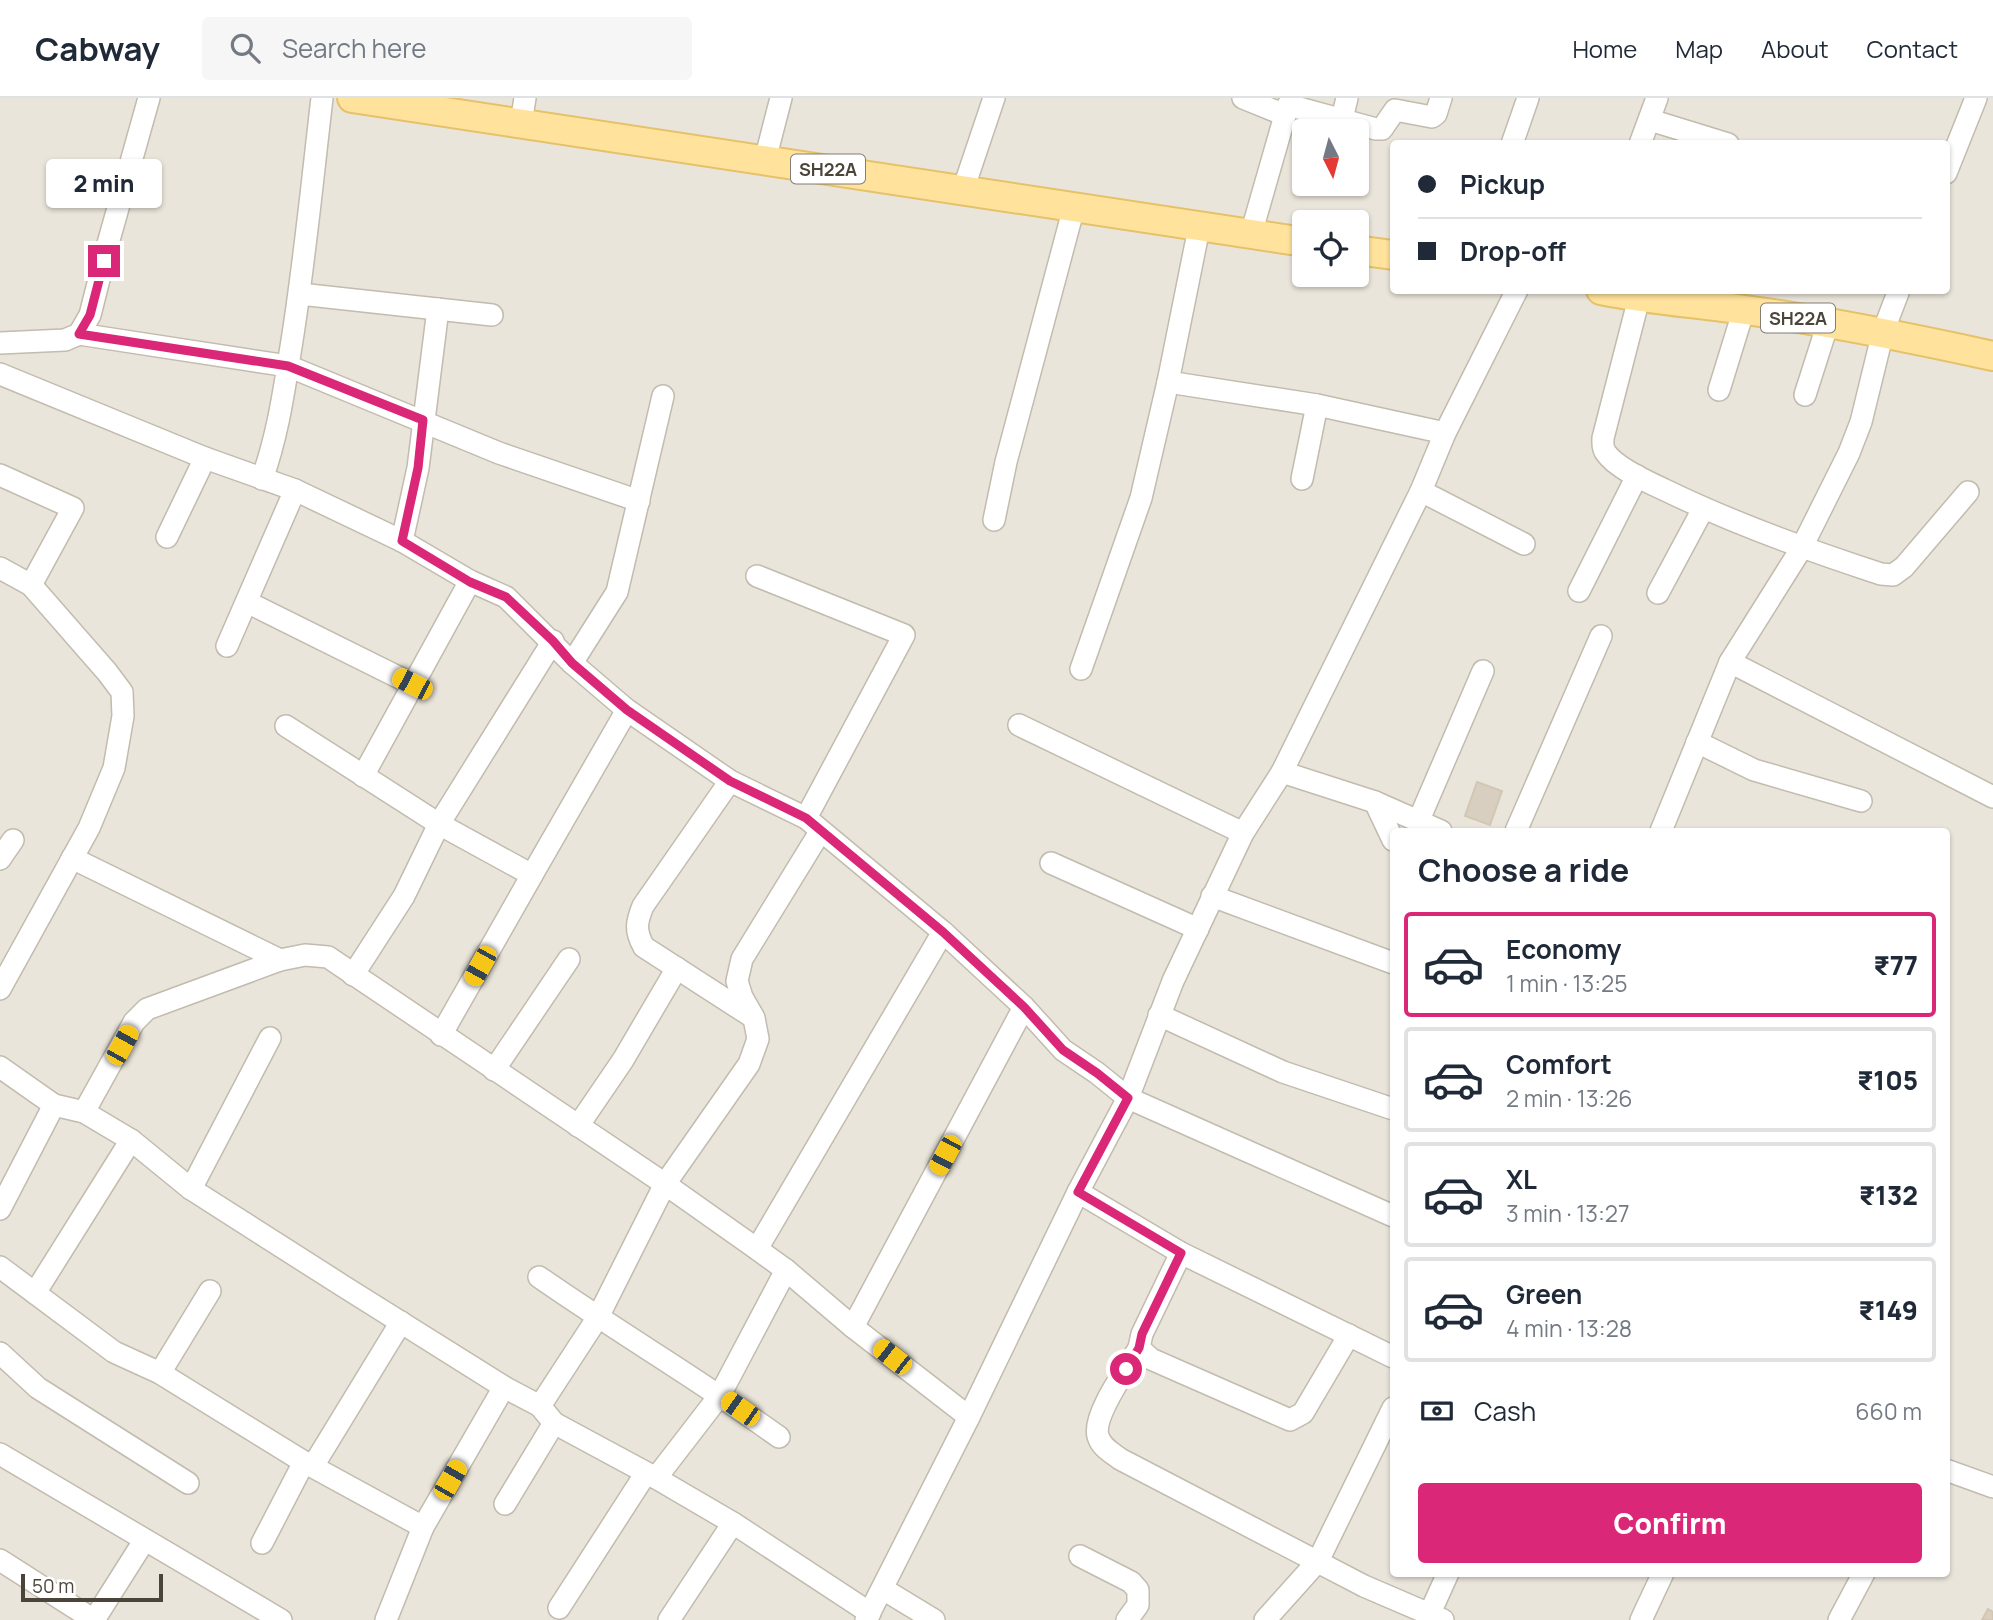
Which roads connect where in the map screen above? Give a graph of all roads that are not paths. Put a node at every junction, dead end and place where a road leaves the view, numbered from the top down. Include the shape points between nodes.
1 (149, 98) edge
2 (322, 98) edge
3 (781, 98) edge
4 (994, 98) edge
5 (1243, 98) edge
6 (1441, 98) edge
7 (1528, 98) edge
8 (1657, 98) edge
9 (1976, 98) edge
10 (365, 99) edge
11 (1344, 108) edge
12 (523, 111) edge
13 (1285, 115) junction
14 (1650, 120) junction
15 (1513, 140) edge
16 (1642, 140) edge
17 (1715, 140) edge
18 (765, 160) junction
19 (1950, 163) edge
20 (963, 190) junction
21 (1074, 207) junction
22 (1199, 228) junction
23 (1251, 234) junction
24 (1292, 240) edge
25 (1369, 252) edge
26 (1390, 256) edge
27 (300, 294) junction
28 (1515, 294) edge
29 (1620, 294) edge
30 (1897, 294) edge
31 (1639, 298) junction
32 (438, 309) junction
33 (1744, 309) junction
34 (492, 315) dead end
35 (1828, 323) junction
36 (1883, 332) junction
37 (79, 334) junction
38 (0, 343) edge
39 (1993, 356) edge
40 (288, 366) junction
41 (0, 374) edge
42 (1168, 382) junction
43 (1719, 390) dead end
44 (1805, 395) dead end
45 (663, 396) dead end
46 (1317, 405) junction
47 (423, 420) junction
48 (1445, 433) junction
49 (205, 458) junction
50 (0, 475) edge
51 (1637, 477) junction
52 (262, 479) junction
53 (1302, 479) dead end
54 (295, 490) junction
55 (1421, 491) junction
56 (1968, 492) dead end
57 (639, 501) junction
58 (1703, 509) junction
59 (993, 520) dead end
60 (167, 537) dead end
61 (402, 541) junction
62 (1524, 544) dead end
63 (1801, 549) junction
64 (0, 568) edge
65 (757, 576) dead end
66 (470, 582) junction
67 (31, 584) junction
68 (1579, 591) dead end
69 (1658, 593) dead end
70 (247, 601) junction
71 (1601, 636) dead end
72 (553, 641) junction
73 (227, 646) dead end
74 (1730, 662) junction
75 (572, 663) junction
76 (1081, 669) dead end
77 (1482, 671) dead end
78 (412, 684) junction
79 (627, 710) junction
80 (1019, 725) dead end
81 (286, 726) dead end
82 (1697, 742) junction
83 (1282, 772) junction
84 (363, 776) junction
85 (730, 781) junction
86 (1993, 797) edge
87 (1861, 801) dead end
88 (1375, 802) junction
89 (1418, 822) junction
90 (439, 824) junction
91 (813, 825) junction
92 (1433, 828) edge
93 (1517, 828) edge
94 (1662, 828) edge
95 (1242, 833) junction
96 (1390, 834) edge
97 (13, 840) dead end
98 (72, 858) junction
99 (0, 859) edge
100 (1051, 863) dead end
101 (532, 875) junction
102 (1212, 896) junction
103 (1198, 929) junction
104 (943, 932) junction
105 (569, 959) dead end
106 (280, 960) junction
107 (1390, 962) edge
108 (677, 968) junction
109 (353, 975) junction
110 (0, 989) edge
111 (1024, 1007) junction
112 (1159, 1016) junction
113 (754, 1018) junction
114 (441, 1035) junction
115 (270, 1038) dead end
116 (0, 1067) edge
117 (494, 1070) junction
118 (1128, 1098) junction
119 (54, 1105) junction
120 (1390, 1108) edge
121 (84, 1112) junction
122 (578, 1126) junction
123 (131, 1140) junction
124 (665, 1184) junction
125 (191, 1189) junction
126 (1078, 1192) junction
127 (0, 1209) edge
128 (1390, 1209) edge
129 (757, 1249) junction
130 (1181, 1253) junction
131 (0, 1267) edge
132 (786, 1270) junction
133 (539, 1277) dead end
134 (210, 1291) dead end
135 (35, 1293) junction
136 (598, 1317) junction
137 (401, 1322) junction
138 (853, 1327) junction
139 (1349, 1335) junction
140 (1139, 1348) junction
141 (0, 1353) edge
142 (1390, 1356) edge
143 (160, 1373) junction
144 (504, 1387) junction
145 (720, 1395) junction
146 (540, 1406) junction
147 (1390, 1414) edge
148 (969, 1417) junction
149 (554, 1423) junction
150 (779, 1437) dead end
151 (0, 1454) edge
152 (308, 1464) junction
153 (1950, 1471) edge
154 (651, 1475) junction
155 (188, 1483) dead end
156 (1993, 1487) edge
157 (505, 1504) dead end
158 (733, 1523) junction
159 (423, 1527) junction
160 (144, 1541) junction
161 (262, 1543) dead end
162 (1080, 1556) dead end
163 (0, 1560) edge
164 (1318, 1560) junction
165 (1447, 1577) edge
166 (1661, 1577) edge
167 (1862, 1577) edge
168 (883, 1589) junction
169 (559, 1608) dead end
170 (868, 1616) edge
171 (1436, 1616) edge
172 (94, 1620) edge
173 (281, 1620) edge
174 (386, 1620) edge
175 (669, 1620) edge
176 (934, 1620) edge
177 (1127, 1620) edge
178 (1265, 1620) edge
179 (1641, 1620) edge
180 (1839, 1620) edge

1 - 37 street via 90,315
2 - 27 street
3 - 18 street
4 - 20 street
5 - 13 street
6 - 11 street via 1432,117 1395,110 1382,129
7 - 15 street
8 - 14 street
9 - 19 street
10 - 12 main road, SH22A
11 - 13 street via 1288,105
12 - 18 main road, SH22A
13 - 23 street
14 - 16 street
14 - 17 street
18 - 20 main road, SH22A
20 - 21 main road, SH22A
21 - 22 main road, SH22A
21 - 59 street
22 - 23 main road, SH22A
22 - 42 street
23 - 24 main road, SH22A
25 - 26 main road
27 - 32 street
27 - 40 street
28 - 48 street
29 - 31 main road, SH22A
30 - 36 street
31 - 33 main road, SH22A
31 - 51 street via 1602,438 1608,457
32 - 34 street
32 - 47 street
33 - 35 main road, SH22A
33 - 43 street
35 - 36 main road, SH22A
35 - 44 street
36 - 39 main road, SH22A
36 - 63 street via 1861,422
37 - 38 street via 65,340
37 - 40 street
40 - 47 street
40 - 52 street via 275,444
41 - 49 street
42 - 46 street
42 - 76 street via 1141,498
45 - 57 street
46 - 48 street
46 - 53 street
47 - 57 street via 499,453
47 - 61 street
48 - 55 street
49 - 52 street
49 - 60 street
50 - 67 street via 73,508
51 - 58 street
51 - 68 street
52 - 54 street
54 - 61 street
54 - 70 street
55 - 62 street
55 - 83 street
56 - 63 street via 1893,575
57 - 75 street via 617,592
58 - 63 street
58 - 69 street
61 - 66 street
63 - 74 street
64 - 67 street
65 - 91 street via 904,635
66 - 72 street via 506,597
66 - 78 street
67 - 98 street via 122,692 124,716 114,768
70 - 73 street
70 - 78 street
71 - 93 street
72 - 75 street
72 - 90 street
74 - 82 street
74 - 86 street
75 - 79 street
77 - 89 street
78 - 84 street
79 - 85 street
79 - 101 street
80 - 95 street
81 - 84 street
82 - 87 street via 1754,770
82 - 94 street
83 - 88 street
83 - 95 street
84 - 90 street
85 - 91 street
85 - 108 street via 643,906 636,923 644,947
88 - 89 street
88 - 96 street
89 - 92 street
90 - 101 street
90 - 109 street via 404,896
91 - 104 street
91 - 113 street via 742,959 737,981
95 - 102 street
97 - 99 street
98 - 106 street
98 - 110 street
100 - 103 street
101 - 114 street
102 - 103 street
102 - 107 street
103 - 112 street
104 - 111 street
104 - 129 street
105 - 117 street
106 - 109 street via 328,957
106 - 121 street via 148,1009 134,1023
108 - 113 street
108 - 122 street
109 - 114 street
111 - 118 street via 1063,1050
111 - 138 street
112 - 118 street
112 - 120 street via 1283,1072
113 - 124 street via 758,1039 749,1064
114 - 117 street
115 - 125 street
116 - 119 street
117 - 122 street
118 - 126 street
118 - 128 street
119 - 121 street
119 - 127 street
121 - 123 street
122 - 124 street
123 - 125 street
123 - 135 street
124 - 129 street
124 - 136 street
125 - 137 street
126 - 130 street
126 - 148 street
129 - 132 street
130 - 139 street
130 - 140 street
131 - 135 street
132 - 138 street
132 - 145 street
133 - 136 street
134 - 143 street
135 - 143 street via 114,1352
136 - 145 street
136 - 146 street
137 - 144 street
137 - 152 street
138 - 148 street
139 - 140 street via 1303,1413 1290,1420 1151,1359
139 - 142 street
140 - 164 street via 1097,1426 1104,1447
141 - 155 street via 38,1388
143 - 152 street
144 - 146 street
144 - 159 street
145 - 150 street
145 - 154 street
146 - 149 street
147 - 164 street
148 - 168 street
149 - 154 street
149 - 157 street
151 - 160 street
152 - 159 street
152 - 161 street
153 - 156 street
154 - 158 street
154 - 169 street
158 - 170 street
158 - 175 street
159 - 174 street
160 - 172 street
160 - 173 street
162 - 177 street via 1138,1590 1138,1605
163 - 172 street
164 - 171 street via 1364,1586
164 - 178 street
165 - 171 street
166 - 179 street
167 - 180 street
168 - 170 street
168 - 176 street

